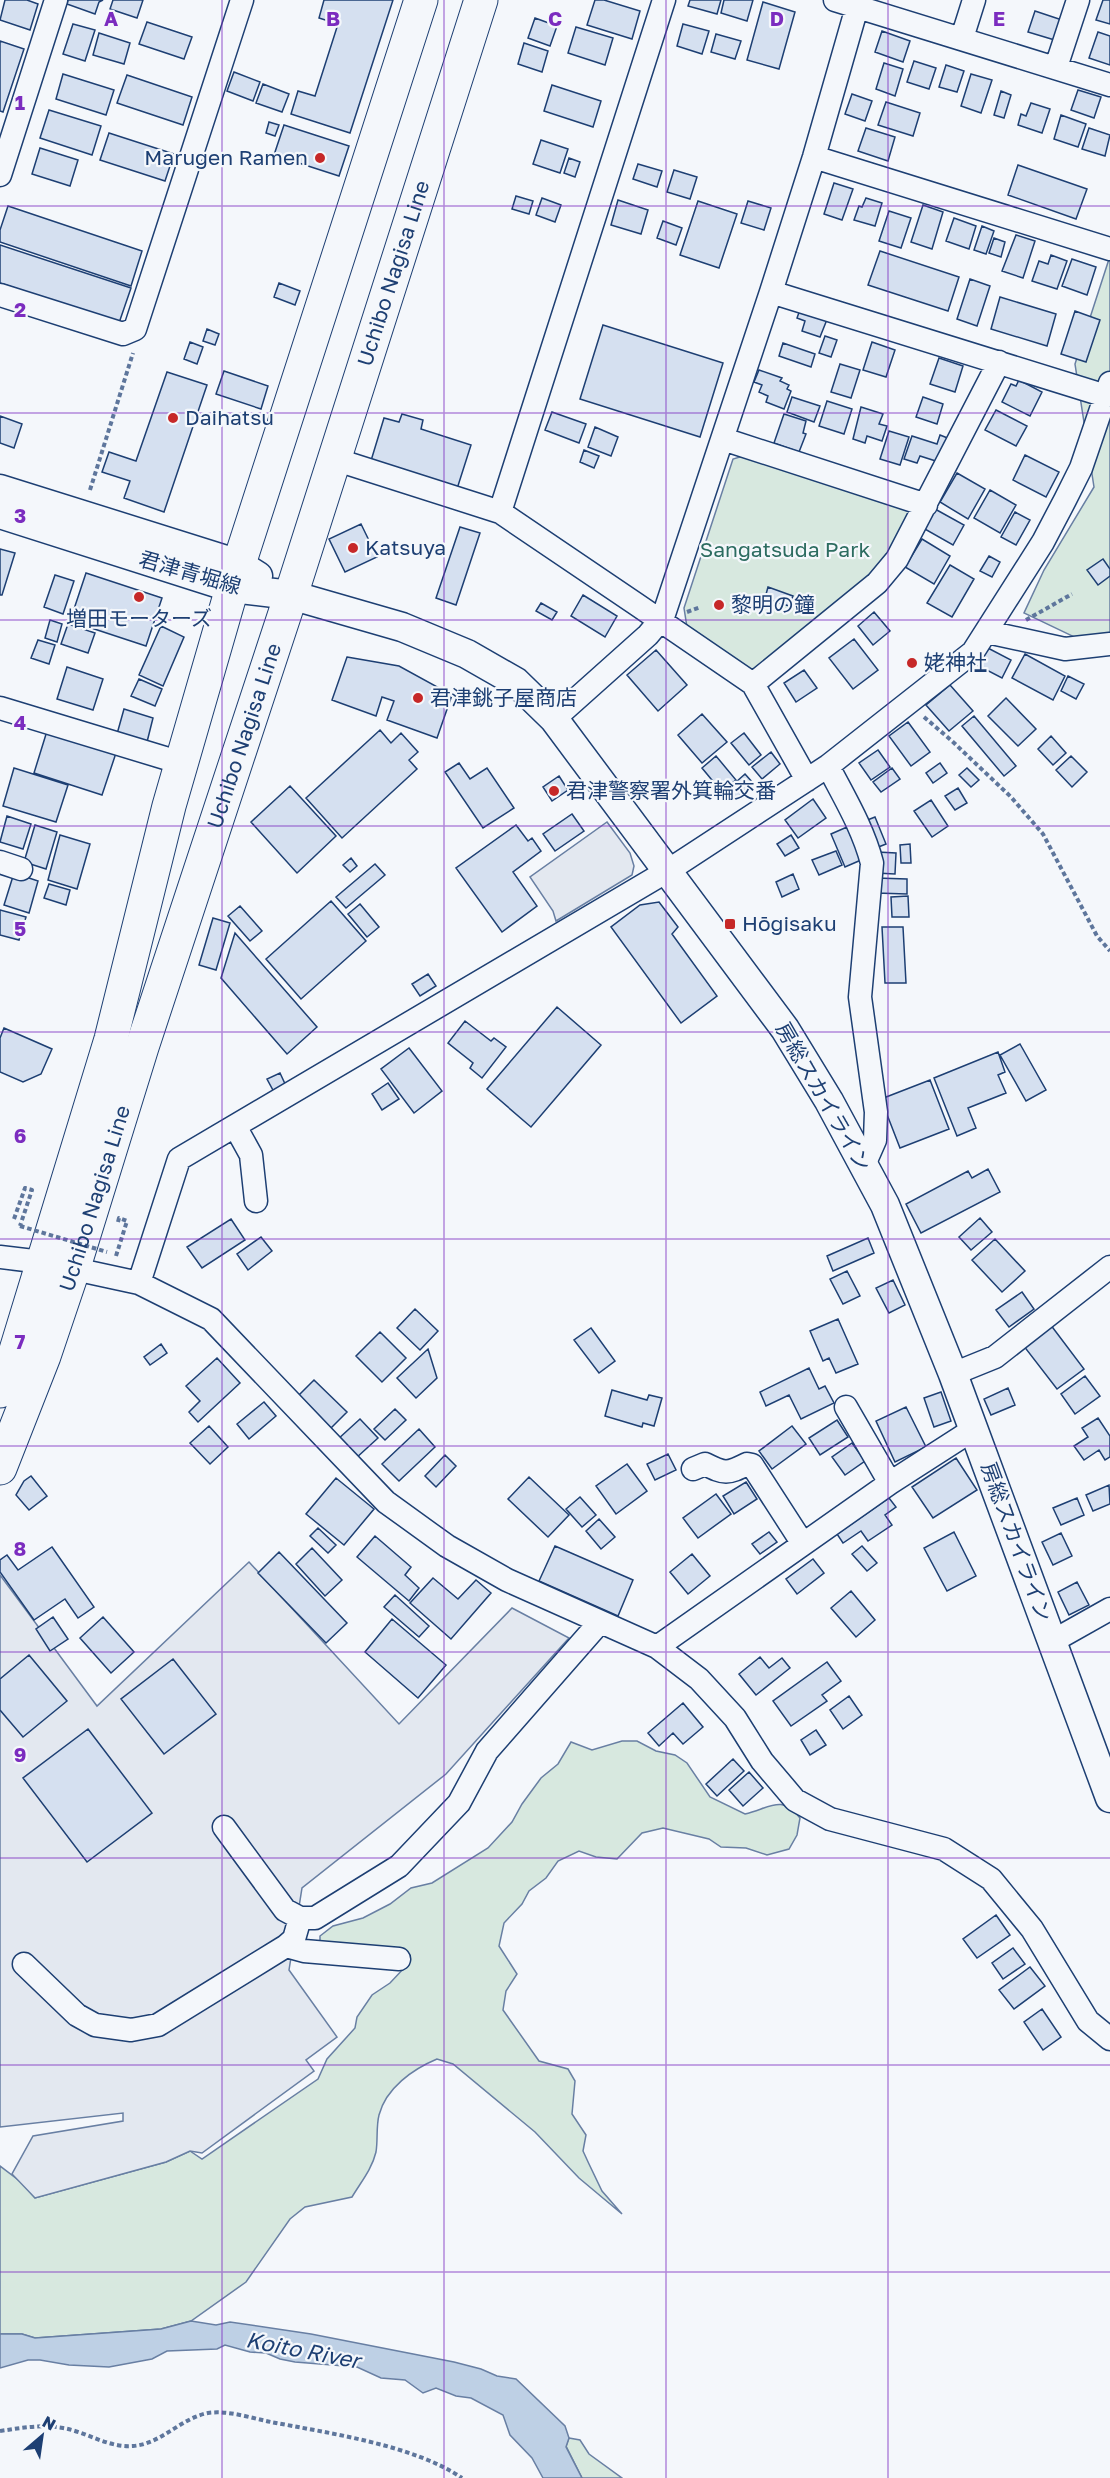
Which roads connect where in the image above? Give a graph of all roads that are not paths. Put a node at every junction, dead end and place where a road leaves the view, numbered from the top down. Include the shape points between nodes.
1 (56, 0) edge
2 (242, 0) edge
3 (420, 0) edge
4 (481, 0) edge
5 (664, 0) edge
6 (974, 0) edge
7 (1078, 0) edge
8 (850, 2) edge
9 (962, 38) junction
10 (1056, 67) junction
11 (1110, 85) edge
12 (813, 157) junction
13 (0, 175) edge
14 (1110, 249) edge
15 (771, 292) junction
16 (0, 295) edge
17 (999, 362) junction
18 (1108, 389) edge
19 (723, 439) junction
20 (334, 459) junction
21 (0, 489) edge
22 (926, 505) junction
23 (500, 512) junction
24 (0, 514) edge
25 (235, 576) junction
26 (291, 595) junction
27 (660, 621) junction
28 (987, 632) junction
29 (1110, 644) edge
30 (753, 684) junction
31 (0, 708) edge
32 (554, 718) junction
33 (165, 758) dead end
34 (828, 766) junction
35 (807, 780) junction
36 (669, 870) junction
37 (235, 1126) junction
38 (864, 1166) junction
39 (256, 1201) dead end
40 (0, 1257) edge
41 (42, 1262) junction
42 (1110, 1267) edge
43 (73, 1270) junction
44 (139, 1283) junction
45 (953, 1374) junction
46 (0, 1391) edge
47 (846, 1407) dead end
48 (974, 1429) junction
49 (0, 1468) edge
50 (693, 1469) dead end
51 (890, 1483) junction
52 (803, 1544) junction
53 (1110, 1609) edge
54 (600, 1622) junction
55 (1053, 1641) junction
56 (657, 1647) junction
57 (1110, 1798) edge
58 (224, 1827) dead end
59 (300, 1918) junction
60 (286, 1946) junction
61 (399, 1959) dead end
62 (24, 1964) dead end
63 (1110, 2039) edge

1 - 13 street
2 - 16 street via 135,329 123,334
3 - 25 highway, Uchibo Nagisa Line
4 - 20 highway, Uchibo Nagisa Line
5 - 23 street
6 - 9 street
7 - 10 street
8 - 9 street
8 - 12 street
9 - 10 street
10 - 11 street
12 - 14 street
12 - 15 street
15 - 17 street
15 - 19 street
17 - 18 street
17 - 22 street
18 - 28 street via 1081,468 1043,542
19 - 22 street
19 - 27 street via 672,596
20 - 23 street
20 - 26 highway, Uchibo Nagisa Line
21 - 25 main road, 君津青堀線
22 - 30 street via 897,559 877,583
23 - 27 street
24 - 25 main road, 君津青堀線
25 - 26 main road, 君津青堀線
25 - 41 highway, Uchibo Nagisa Line via 169,806 111,1039
26 - 32 main road, 房総スカイライン via 402,627 466,654 516,682
26 - 43 highway, Uchibo Nagisa Line
27 - 30 street
27 - 32 street
28 - 29 street via 1065,649
28 - 34 street via 973,652
30 - 35 street
31 - 33 street
32 - 36 main road, 房総スカイライン
34 - 35 street
34 - 38 street via 854,815 872,863 860,997 876,1131
35 - 36 street
36 - 37 street
36 - 38 main road, 房総スカイライン via 785,1029
37 - 39 street via 251,1155
37 - 44 street via 179,1159
38 - 45 main road, 房総スカイライン via 890,1216
40 - 41 street
41 - 43 street
41 - 46 highway, Uchibo Nagisa Line
42 - 45 street via 995,1357
43 - 44 street
43 - 49 highway, Uchibo Nagisa Line
44 - 54 street via 211,1319 395,1508 447,1546 507,1580
45 - 48 main road, 房総スカイライン
47 - 51 street
48 - 51 street
48 - 55 main road, 房総スカイライン
50 - 52 street via 705,1464 724,1473 752,1465
51 - 52 street
52 - 56 street
53 - 55 street
54 - 56 street
54 - 59 street via 487,1750 459,1803 399,1866 315,1918
55 - 57 main road, 房総スカイライン
56 - 63 street via 699,1679 735,1718 762,1761 795,1800 830,1819 944,1850 991,1879 1032,1929 1088,2021
58 - 59 street via 285,1910
59 - 60 street via 294,1939
60 - 61 street
60 - 62 street via 158,2025 131,2031 95,2025 77,2015

